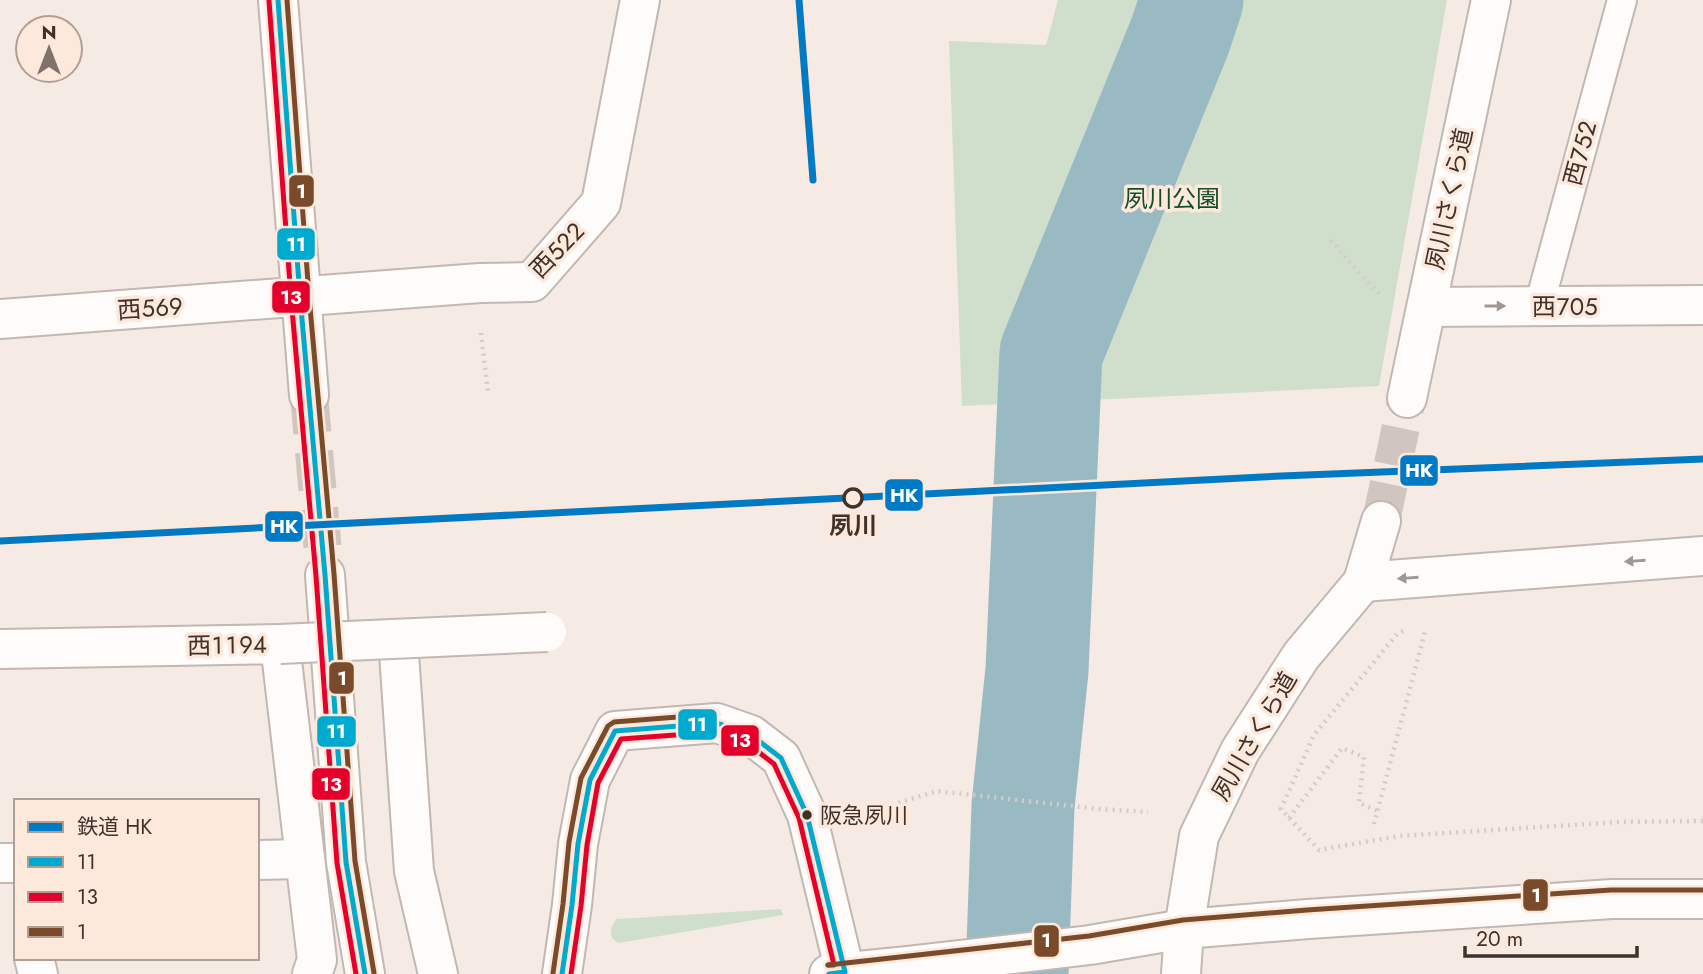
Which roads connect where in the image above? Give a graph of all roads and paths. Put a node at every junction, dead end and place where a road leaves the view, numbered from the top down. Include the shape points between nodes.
1 (278, 0) edge
2 (640, 0) edge
3 (1491, 0) edge
4 (1622, 0) edge
5 (1331, 240) dead end
6 (1365, 280) dead end
7 (300, 297) junction
8 (1703, 305) edge
9 (1539, 306) junction
10 (1427, 307) junction
11 (0, 319) edge
12 (482, 343) dead end
13 (488, 392) dead end
14 (309, 395) tunnel mouth
15 (1407, 398) tunnel mouth
16 (1381, 521) tunnel mouth
17 (1703, 556) edge
18 (325, 575) tunnel mouth
19 (1363, 582) junction
20 (1429, 620) dead end
21 (1408, 628) dead end
22 (547, 632) dead end
23 (398, 639) junction
24 (280, 644) junction
25 (0, 649) edge
26 (886, 807) dead end
27 (1378, 811) junction
28 (1148, 812) dead end
29 (1289, 818) junction
30 (1703, 821) edge
31 (1374, 824) dead end
32 (304, 859) junction
33 (259, 860) edge
34 (1703, 899) edge
35 (1184, 929) junction
36 (837, 973) edge
37 (312, 974) edge
38 (365, 974) edge
39 (438, 974) edge
40 (562, 974) edge
41 (1181, 974) edge

1 - 7 street
2 - 7 street, 西５２２ via 601,203 532,282
3 - 10 street, 夙川さくら道
4 - 9 lane, 西７５２
5 - 6 path
7 - 11 street, 西５６９
7 - 14 street
8 - 9 street, 西７０５
10 -> 9 street, 西７０５
10 - 15 street, 夙川さくら道
12 - 13 path
16 - 19 street, 夙川さくら道
17 -> 19 street
18 - 38 street via 346,862
19 - 35 street, 夙川さくら道 via 1301,656 1240,751 1199,836
20 - 27 path
21 - 29 path via 1398,633 1314,735 1281,809
22 - 23 street, bridge
23 - 24 street, bridge
23 - 39 street via 414,871
24 - 25 street, 西１１９４
24 - 32 street, 西１１９４
26 - 28 path via 937,791
27 - 29 path via 1359,803 1363,757 1342,748
27 - 31 path
29 - 30 path via 1319,850 1399,835
32 - 33 street
32 - 37 street, 西１１９４ via 317,960
34 - 35 street via 1612,899
35 - 36 street
35 - 41 street, 夙川さくら道
36 - 40 street via 807,815 781,758 751,735 717,723 615,731 590,780

